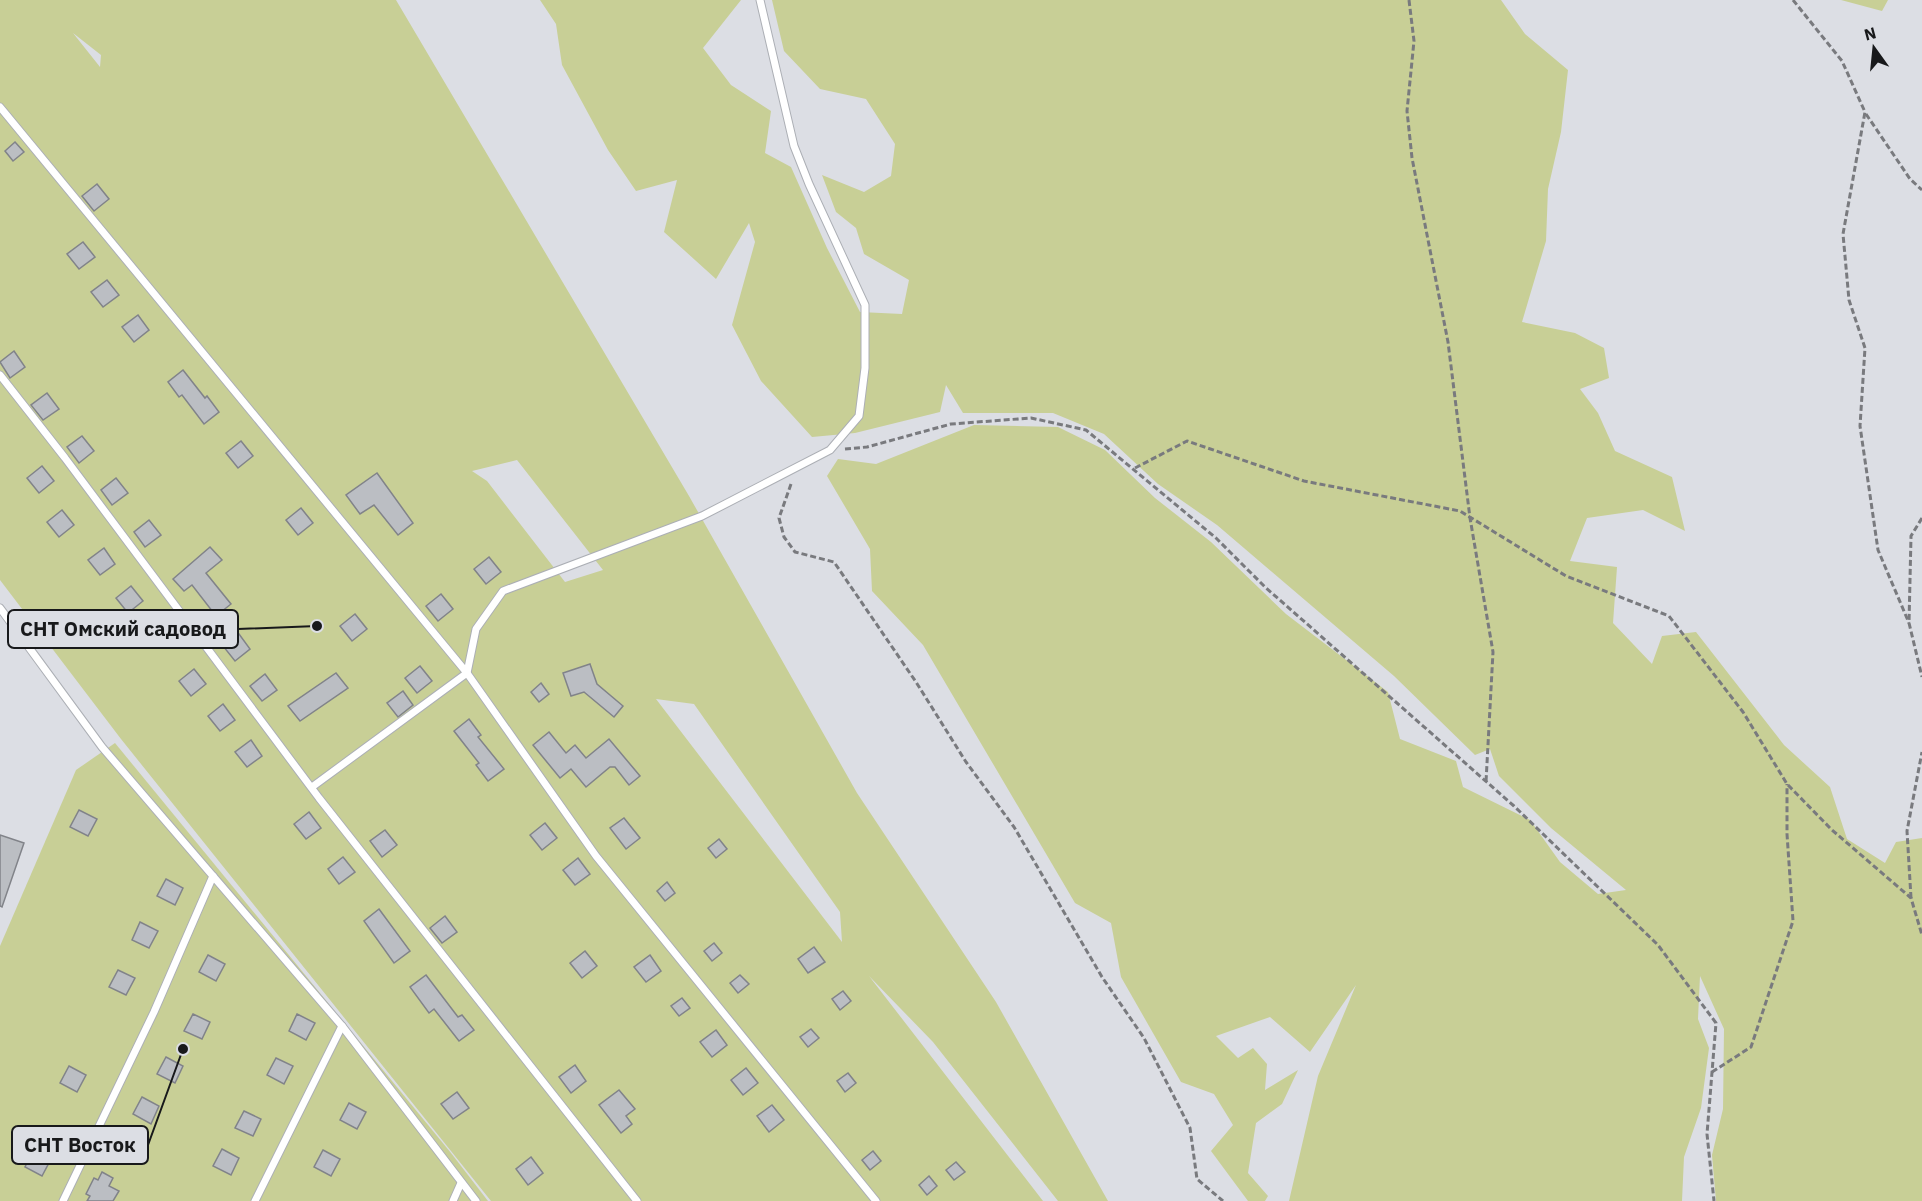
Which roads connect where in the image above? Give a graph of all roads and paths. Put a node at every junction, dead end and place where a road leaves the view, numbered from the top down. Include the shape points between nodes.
1 (760, 0) edge
2 (1409, 0) edge
3 (1792, 0) edge
4 (0, 107) edge
5 (1865, 112) junction
6 (1922, 190) edge
7 (0, 375) edge
8 (830, 450) junction
9 (796, 468) junction
10 (1135, 468) junction
11 (1470, 518) junction
12 (1922, 518) edge
13 (0, 608) edge
14 (1909, 623) junction
15 (467, 673) junction
16 (1922, 677) edge
17 (1922, 752) edge
18 (1486, 782) junction
19 (1787, 784) junction
20 (312, 787) junction
21 (213, 876) junction
22 (1911, 898) junction
23 (1922, 935) edge
24 (342, 1026) junction
25 (1712, 1072) junction
26 (461, 1183) junction
27 (63, 1201) edge
28 (255, 1201) edge
29 (453, 1201) edge
30 (476, 1201) edge
31 (638, 1201) edge
32 (876, 1201) edge
33 (1223, 1201) edge
34 (1714, 1201) edge

1 - 8 lane via 794,146 865,305 865,368 859,416
2 - 11 path via 1414,41 1407,111 1412,158 1448,342
3 - 5 path via 1842,61
4 - 15 lane
5 - 6 path via 1910,179
5 - 14 path via 1843,234 1849,300 1864,348 1860,426 1878,550
7 - 20 lane
8 - 9 lane
8 - 10 path via 867,447 951,424 1031,418 1086,430
9 - 15 lane via 702,516 503,591 476,629
9 - 33 path via 779,518 784,537 795,552 834,562 966,762 1014,827 1102,977 1144,1038 1171,1089 1190,1128 1197,1179
10 - 11 path via 1187,441 1304,481 1460,511
10 - 18 path
11 - 18 path via 1493,652
11 - 19 path via 1566,576 1669,616 1743,712
12 - 14 path via 1911,536
13 - 21 lane via 102,747
14 - 16 path
15 - 20 lane
15 - 32 lane via 596,856
17 - 22 path via 1907,831
18 - 25 path via 1658,945 1716,1023
19 - 22 path via 1832,830
19 - 25 path via 1793,921 1751,1047
20 - 31 lane
21 - 24 lane
21 - 27 lane via 154,1012
22 - 23 path
24 - 26 lane
24 - 28 lane
25 - 34 path via 1707,1134
26 - 29 lane
26 - 30 lane

